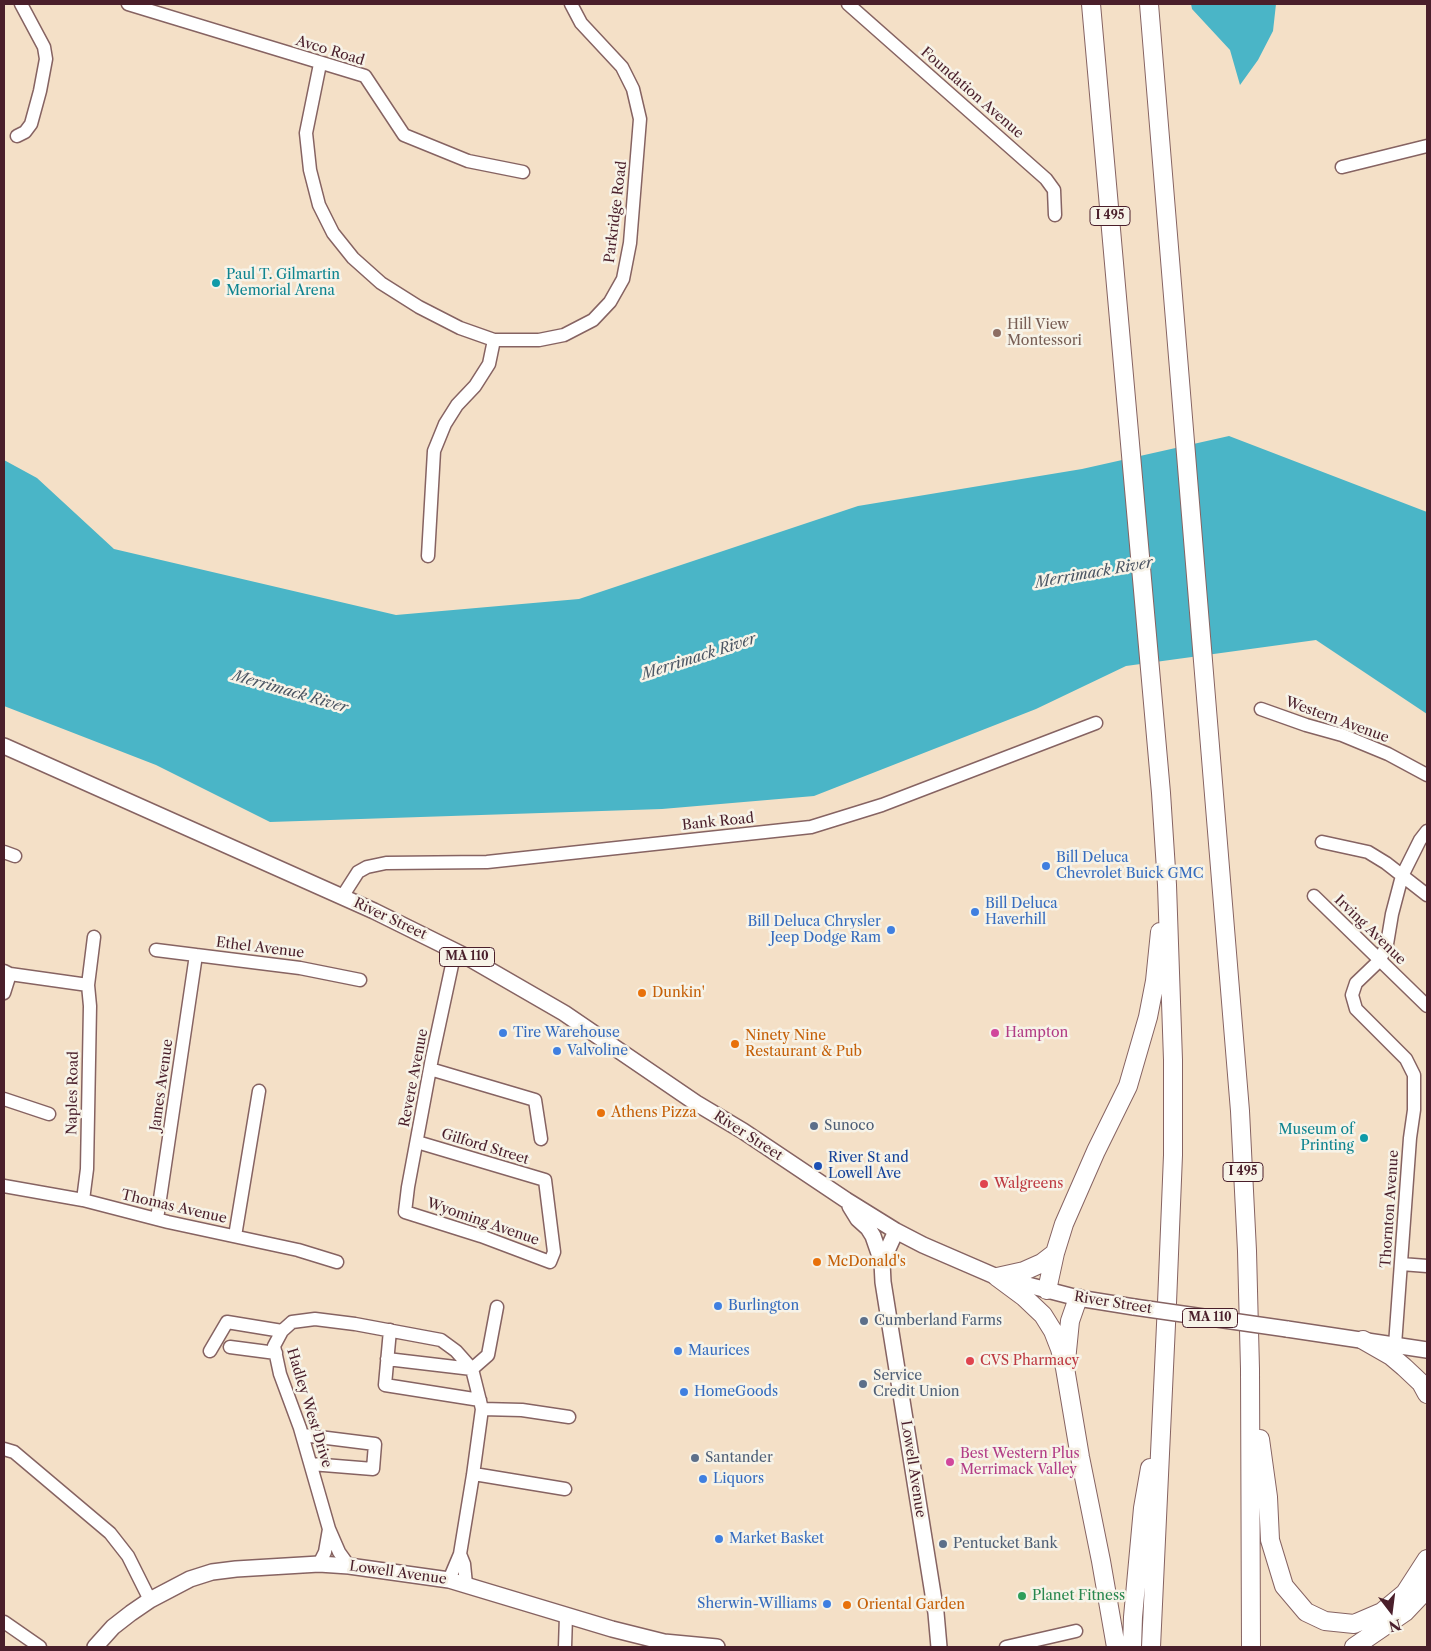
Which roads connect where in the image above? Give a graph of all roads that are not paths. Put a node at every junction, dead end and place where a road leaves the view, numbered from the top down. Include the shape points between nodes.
1 (21, 4) edge
2 (128, 4) edge
3 (571, 4) edge
4 (848, 4) edge
5 (1091, 4) edge
6 (1149, 4) edge
7 (320, 64) junction
8 (17, 136) dead end
9 (1427, 146) edge
10 (1342, 167) dead end
11 (524, 172) dead end
12 (1055, 215) dead end
13 (494, 340) junction
14 (428, 556) dead end
15 (1261, 708) dead end
16 (1096, 723) dead end
17 (4, 746) edge
18 (1427, 775) edge
19 (1427, 831) edge
20 (1322, 842) dead end
21 (1402, 876) junction
22 (1167, 885) junction
23 (1427, 895) edge
24 (1314, 896) dead end
25 (342, 897) junction
26 (94, 937) dead end
27 (156, 950) dead end
28 (455, 951) junction
29 (196, 955) junction
30 (1380, 960) junction
31 (7, 973) edge
32 (360, 980) dead end
33 (88, 985) junction
34 (4, 994) edge
35 (1427, 1006) edge
36 (430, 1069) junction
37 (259, 1092) dead end
38 (4, 1099) edge
39 (49, 1114) dead end
40 (541, 1139) dead end
41 (417, 1142) junction
42 (5, 1188) edge
43 (83, 1200) junction
44 (846, 1200) junction
45 (405, 1212) joint
46 (157, 1219) junction
47 (896, 1231) junction
48 (235, 1236) junction
49 (1055, 1253) junction
50 (336, 1262) dead end
51 (550, 1262) joint
52 (882, 1262) junction
53 (1401, 1264) junction
54 (1427, 1266) edge
55 (997, 1277) junction
56 (1047, 1290) junction
57 (1078, 1298) junction
58 (496, 1307) dead end
59 (390, 1330) junction
60 (282, 1331) junction
61 (1363, 1340) junction
62 (1396, 1345) junction
63 (230, 1347) dead end
64 (1427, 1350) edge
65 (210, 1351) dead end
66 (276, 1353) junction
67 (387, 1359) junction
68 (1065, 1368) junction
69 (472, 1369) junction
70 (1250, 1369) junction
71 (1427, 1394) edge
72 (1162, 1403) junction
73 (481, 1404) junction
74 (569, 1417) dead end
75 (303, 1435) junction
76 (4, 1449) edge
77 (311, 1464) junction
78 (474, 1474) junction
79 (565, 1489) dead end
80 (329, 1529) junction
81 (460, 1554) junction
82 (1427, 1559) edge
83 (319, 1564) junction
84 (349, 1566) junction
85 (449, 1580) junction
86 (466, 1584) junction
87 (1427, 1586) edge
88 (150, 1600) junction
89 (566, 1616) junction
90 (4, 1622) edge
91 (1076, 1631) dead end
92 (40, 1647) edge
93 (96, 1647) edge
94 (565, 1647) edge
95 (717, 1647) edge
96 (939, 1647) edge
97 (1011, 1647) edge
98 (1116, 1647) edge
99 (1132, 1647) edge
100 (1151, 1647) edge
101 (1251, 1647) edge
102 (1354, 1647) edge

1 - 8 street via 44,47 46,59 31,124
2 - 7 street, Avco Road
3 - 13 street, Parkridge Road via 581,23 622,67 633,89 640,119 630,243 623,279 610,302 594,320 564,335 539,340
4 - 12 street, Foundation Avenue via 1046,179 1054,190
5 - 22 highway, I 495
6 - 70 highway, I 495 via 1240,1112
7 - 11 street, Avco Road via 365,76 404,135 468,161
7 - 13 street, Parkridge Road via 306,133 310,170 319,205 333,234 381,284 460,328
9 - 10 street
13 - 14 street via 489,364 475,386 457,404 434,451
15 - 18 street, Western Avenue via 1342,735
16 - 25 street, Bank Road via 882,805 812,827 487,862 386,863 358,872
17 - 25 main road, River Street / MA 110
19 - 21 street
20 - 21 street via 1368,852
21 - 23 street
21 - 30 street via 1387,944
22 - 49 highway via 1155,981 1140,1048 1128,1086 1064,1224
22 - 72 highway, I 495 via 1173,1155
24 - 30 street, Irving Avenue
25 - 28 main road, River Street / MA 110
26 - 33 street, Naples Road
27 - 29 street, Ethel Avenue
28 - 36 street, Revere Avenue
28 - 44 main road, River Street / MA 110 via 564,1013
29 - 32 street, Ethel Avenue via 300,968
29 - 46 street, James Avenue
30 - 35 street, Irving Avenue
30 - 53 street, Thornton Avenue via 1356,984 1352,996 1356,1009 1406,1059 1414,1075
31 - 33 street
31 - 34 street
33 - 43 street, Naples Road via 87,1169
36 - 40 street via 535,1100
36 - 41 street, Revere Avenue
37 - 48 street
38 - 39 street
41 - 45 street, Revere Avenue
41 - 51 street, Gilford Street via 545,1180 554,1252
42 - 43 street, Thomas Avenue
43 - 46 street, Thomas Avenue
44 - 47 main road, River Street / MA 110
44 - 52 main road, Lowell Avenue via 873,1236
45 - 51 street, Wyoming Avenue
46 - 48 street, Thomas Avenue
47 - 52 main road, Lowell Avenue
47 - 55 main road, River Street / MA 110
48 - 50 street, Thomas Avenue
49 - 55 highway via 1024,1271
49 - 56 highway
52 - 96 main road, Lowell Avenue
53 - 54 street
53 - 62 street, Thornton Avenue
55 - 56 main road, River Street / MA 110
55 - 68 highway via 1042,1315 1053,1331
56 - 57 main road, River Street / MA 110
57 - 61 main road, River Street / MA 110, bridge
57 - 68 highway via 1070,1321
58 - 69 street via 488,1355
59 - 60 street, Hadley West Drive via 315,1319 292,1322
59 - 67 street
59 - 69 street, Hadley West Drive via 440,1340 456,1351
60 - 65 street via 228,1322
60 - 66 street, Hadley West Drive via 274,1346
61 - 62 main road, River Street / MA 110
61 - 71 highway via 1404,1367 1421,1383
62 - 64 main road, River Street / MA 110
63 - 66 street
66 - 75 street, Hadley West Drive via 280,1374
67 - 69 street
67 - 73 street via 385,1385
68 - 98 highway
69 - 73 street, Hadley West Drive
70 - 82 highway via 1268,1497 1270,1540 1284,1586 1298,1604 1306,1612 1325,1620 1354,1624 1382,1612 1405,1593
70 - 101 highway, I 495
72 - 99 highway via 1143,1508
72 - 100 highway, I 495
73 - 74 street
73 - 78 street, Hadley West Drive
75 - 77 street, Hadley West Drive
75 - 77 street via 375,1444 373,1469
76 - 88 street via 14,1452 110,1534 128,1556
77 - 80 street, Hadley West Drive
78 - 79 street
78 - 81 street, Hadley West Drive
80 - 83 street, Hadley West Drive
80 - 84 street, Hadley West Drive
81 - 85 street, Hadley West Drive
81 - 86 street, Hadley West Drive
83 - 84 main road, Lowell Avenue
83 - 88 main road, Lowell Avenue via 212,1572 190,1579
84 - 85 main road, Lowell Avenue
85 - 86 main road, Lowell Avenue
86 - 89 main road, Lowell Avenue
87 - 102 highway via 1405,1612
88 - 93 main road, Lowell Avenue via 113,1628
89 - 94 street
89 - 95 main road, Lowell Avenue via 664,1642
90 - 92 street
91 - 97 street

